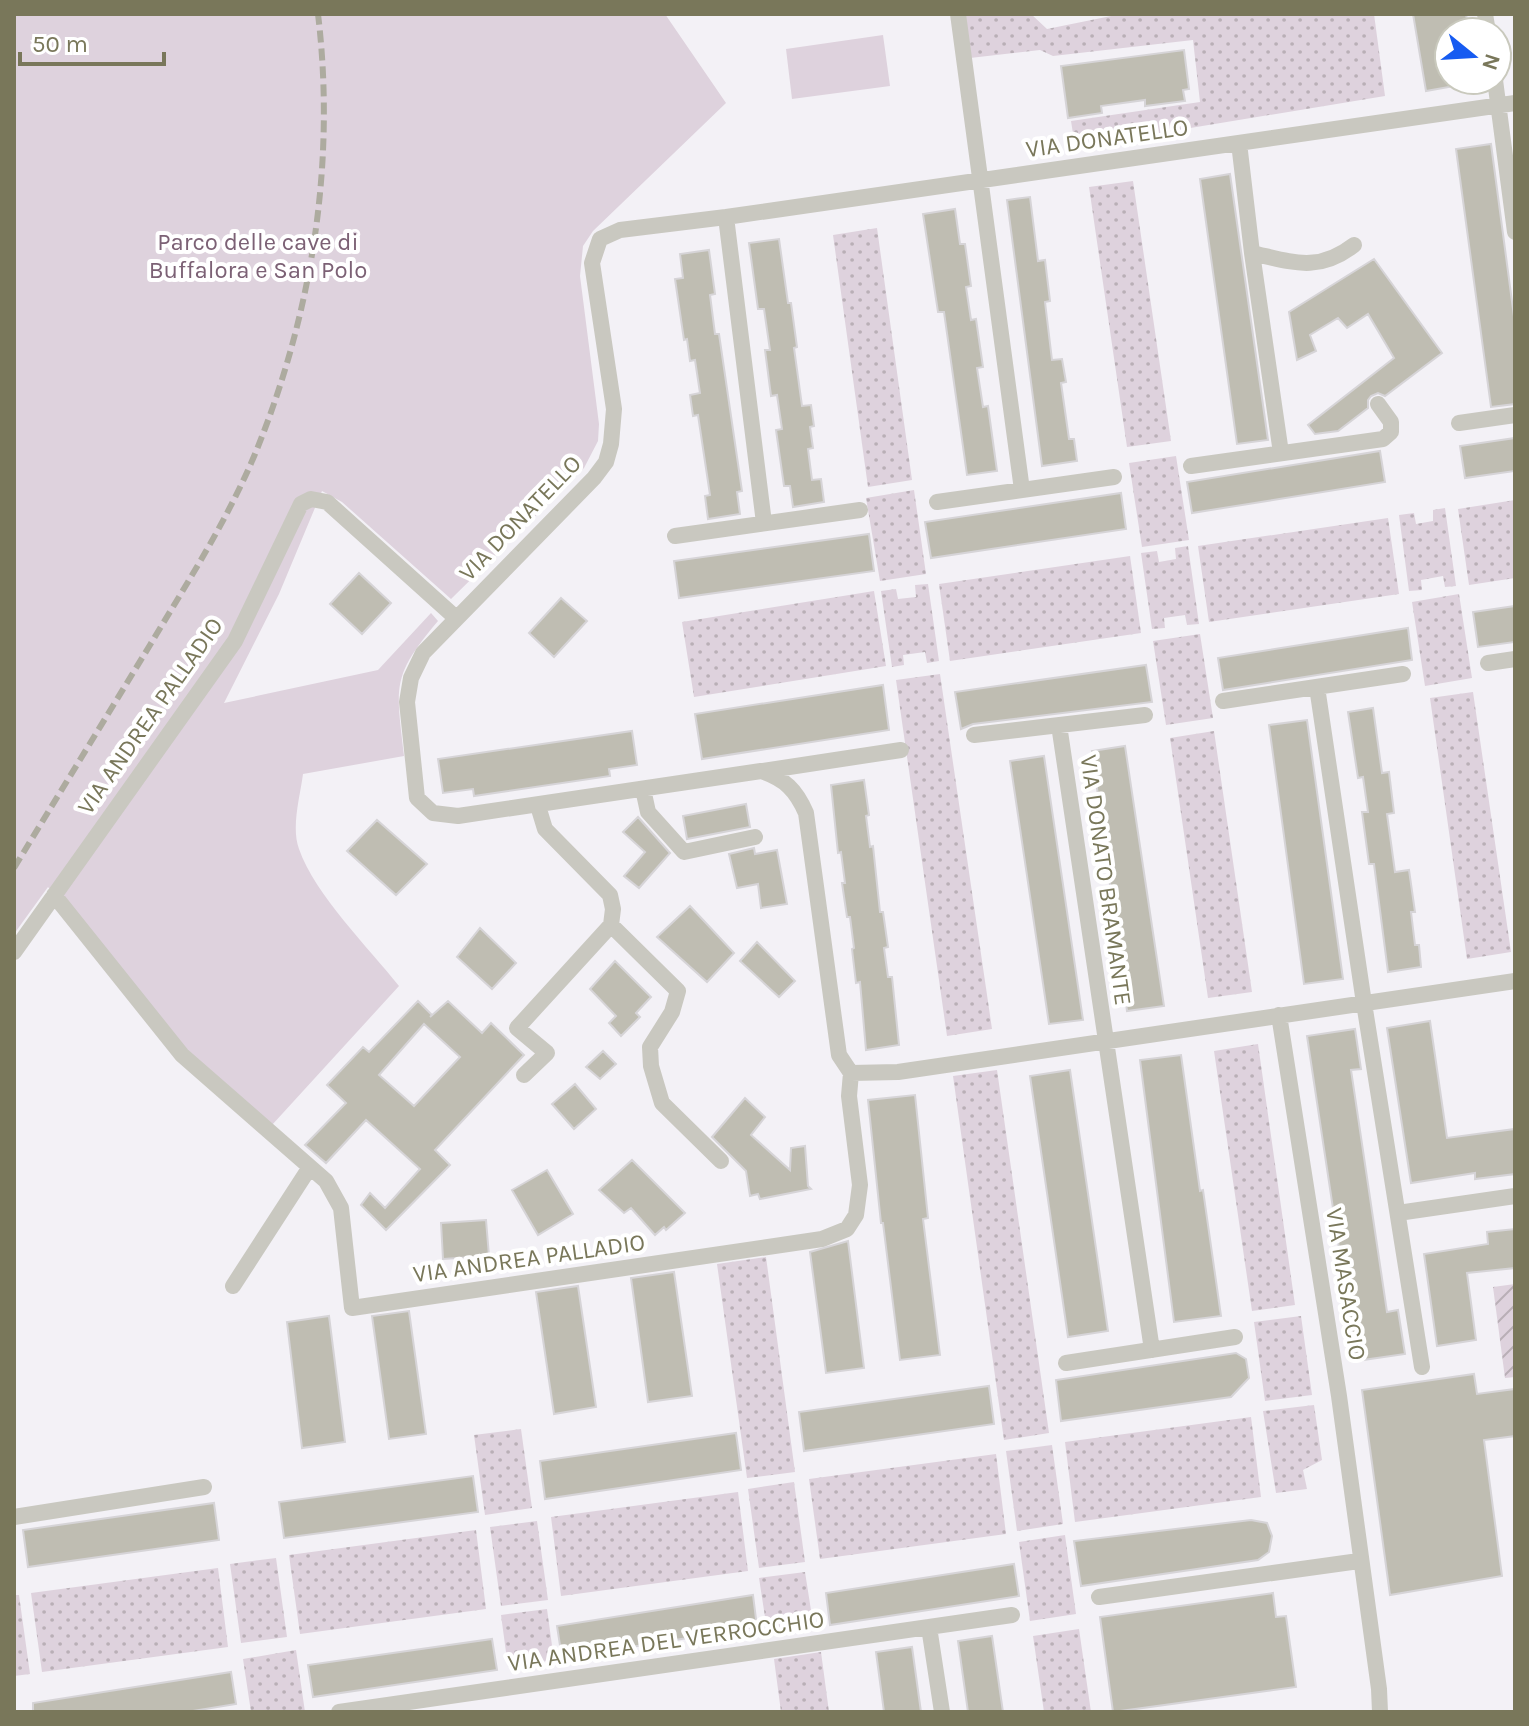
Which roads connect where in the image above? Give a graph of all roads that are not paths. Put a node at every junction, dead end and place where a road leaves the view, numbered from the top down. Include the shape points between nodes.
1 (958, 14) edge
2 (1507, 104) edge
3 (1239, 143) junction
4 (981, 180) junction
5 (726, 217) junction
6 (1515, 232) edge
7 (1354, 245) dead end
8 (1252, 253) junction
9 (1378, 404) dead end
10 (1515, 415) edge
11 (1459, 423) dead end
12 (1281, 453) junction
13 (1191, 466) dead end
14 (1114, 477) dead end
15 (1022, 490) junction
16 (937, 502) dead end
17 (860, 510) dead end
18 (764, 523) junction
19 (675, 536) dead end
20 (456, 618) junction
21 (1515, 659) edge
22 (1488, 663) dead end
23 (1403, 674) dead end
24 (1317, 687) junction
25 (1223, 701) dead end
26 (1145, 715) dead end
27 (1059, 725) junction
28 (974, 735) dead end
29 (901, 750) dead end
30 (761, 771) junction
31 (643, 789) junction
32 (538, 806) junction
33 (755, 837) dead end
34 (54, 895) junction
35 (611, 925) junction
36 (14, 952) edge
37 (1515, 981) edge
38 (1364, 1003) junction
39 (1279, 1015) junction
40 (1105, 1041) junction
41 (851, 1073) junction
42 (524, 1075) dead end
43 (721, 1161) dead end
44 (310, 1167) junction
45 (1515, 1196) edge
46 (1398, 1213) junction
47 (233, 1286) dead end
48 (1235, 1337) dead end
49 (1152, 1350) junction
50 (1066, 1363) dead end
51 (1422, 1367) dead end
52 (204, 1487) dead end
53 (14, 1517) edge
54 (1359, 1561) junction
55 (1099, 1597) dead end
56 (1012, 1615) dead end
57 (929, 1627) junction
58 (411, 1707) edge
59 (339, 1712) edge
60 (942, 1712) edge
61 (1380, 1712) edge

1 - 4 street
2 - 3 street, VIA DONATELLO
2 - 6 street
3 - 4 street, VIA DONATELLO
3 - 8 street
4 - 5 street, VIA DONATELLO
4 - 15 street
5 - 18 street
5 - 20 street, VIA DONATELLO via 620,230 600,239 592,263 614,409 606,462
7 - 8 street via 1323,263
8 - 12 street
9 - 12 street via 1391,422 1391,432 1383,439
10 - 11 street
12 - 13 street
14 - 15 street
15 - 16 street
17 - 18 street
18 - 19 street
20 - 32 street, VIA DONATELLO via 423,653 411,678 407,702 417,798 433,813 458,816
20 - 34 street, VIA ANDREA PALLADIO via 327,502 311,499 301,504 235,641
21 - 22 street
23 - 24 street
24 - 25 street
24 - 38 street
26 - 27 street, VIA DONATO BRAMANTE
27 - 28 street, VIA DONATO BRAMANTE
27 - 40 street, VIA DONATO BRAMANTE
29 - 30 street
30 - 31 street
30 - 41 street via 790,785 806,813 839,1055
31 - 32 street
31 - 33 street via 648,812 684,852
32 - 35 street via 545,829 610,895
34 - 36 street, VIA ANDREA PALLADIO
34 - 44 street, VIA ANDREA PALLADIO via 182,1055
35 - 42 street via 517,1028 547,1053
35 - 43 street via 678,991 672,1012 650,1047 656,1087 662,1103
37 - 38 street, VIA DONATO BRAMANTE
38 - 39 street, VIA DONATO BRAMANTE
38 - 46 street
39 - 40 street, VIA DONATO BRAMANTE
39 - 54 street, VIA MASACCIO via 1339,1396
40 - 41 street, VIA DONATO BRAMANTE via 898,1072
40 - 49 street, VIA DONATO BRAMANTE
41 - 44 street, VIA ANDREA PALLADIO via 860,1185 856,1215 847,1229 822,1239 352,1308 341,1208 326,1181
44 - 47 street
45 - 46 street
46 - 51 street
48 - 49 street
49 - 50 street
52 - 53 street
54 - 55 street
54 - 61 street, VIA MASACCIO
56 - 57 street, VIA ANDREA DEL VERROCCHIO
57 - 58 street, VIA ANDREA DEL VERROCCHIO
57 - 60 street
58 - 59 street, VIA ANDREA DEL VERROCCHIO

